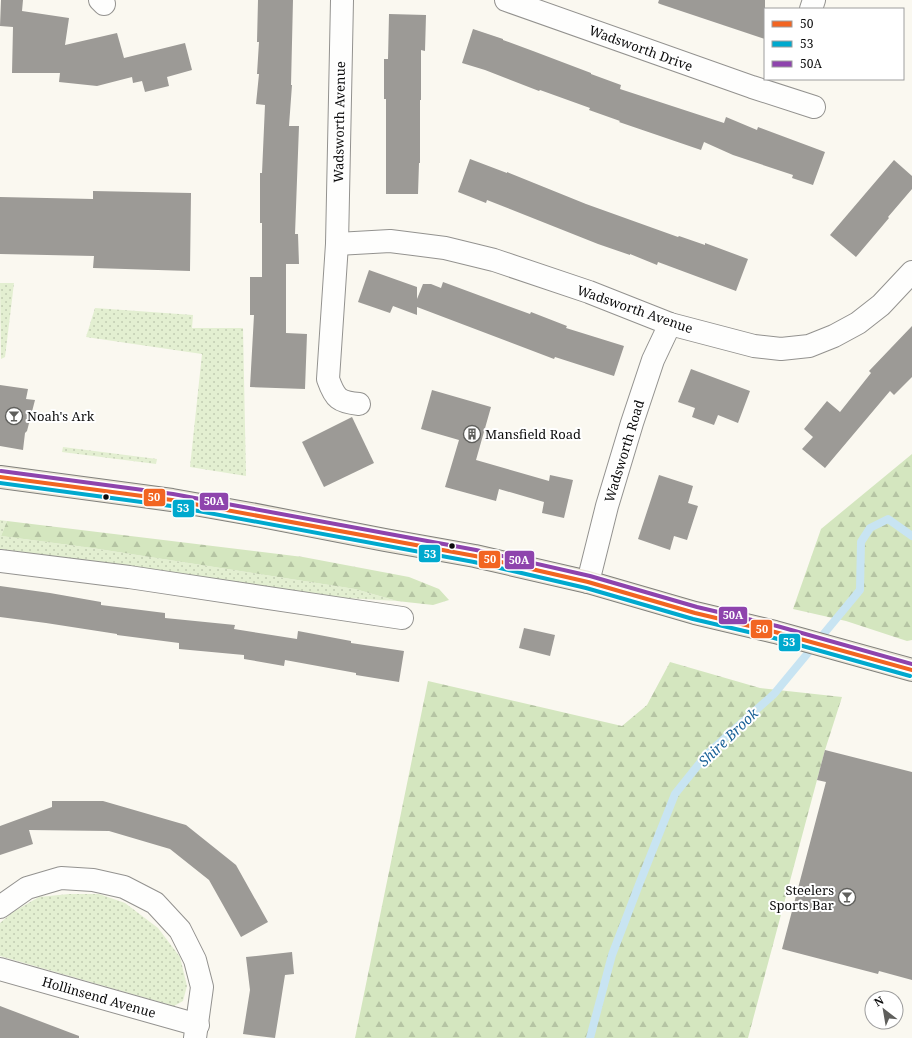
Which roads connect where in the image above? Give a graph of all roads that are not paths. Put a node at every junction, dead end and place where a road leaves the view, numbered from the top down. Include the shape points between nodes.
1 (342, 0) edge
2 (351, 0) edge
3 (506, 0) edge
4 (780, 87) edge
5 (814, 107) dead end
6 (337, 244) junction
7 (912, 272) edge
8 (670, 324) junction
9 (359, 404) dead end
10 (0, 477) edge
11 (0, 561) edge
12 (588, 582) junction
13 (402, 618) dead end
14 (912, 670) edge
15 (0, 906) edge
16 (0, 969) edge
17 (197, 1032) edge

1 - 2 street, Wadsworth Avenue
1 - 6 street, Wadsworth Avenue
3 - 4 street, Wadsworth Drive
4 - 5 street, Wadsworth Drive
6 - 8 street, Wadsworth Avenue via 390,241 445,248 494,260 589,292
6 - 9 street, Wadsworth Avenue via 328,379 332,392 344,402
7 - 8 street, Wadsworth Avenue via 881,305 858,323 809,346 781,349 754,346
8 - 12 street, Wadsworth Road via 653,360 632,423
10 - 12 main road via 172,500 251,514 475,556
11 - 13 street via 129,577
12 - 14 main road
15 - 17 street, Hollinsend Avenue via 27,888 61,878 93,880 124,887 155,903 180,930 195,960 202,987
16 - 17 street, Hollinsend Avenue

